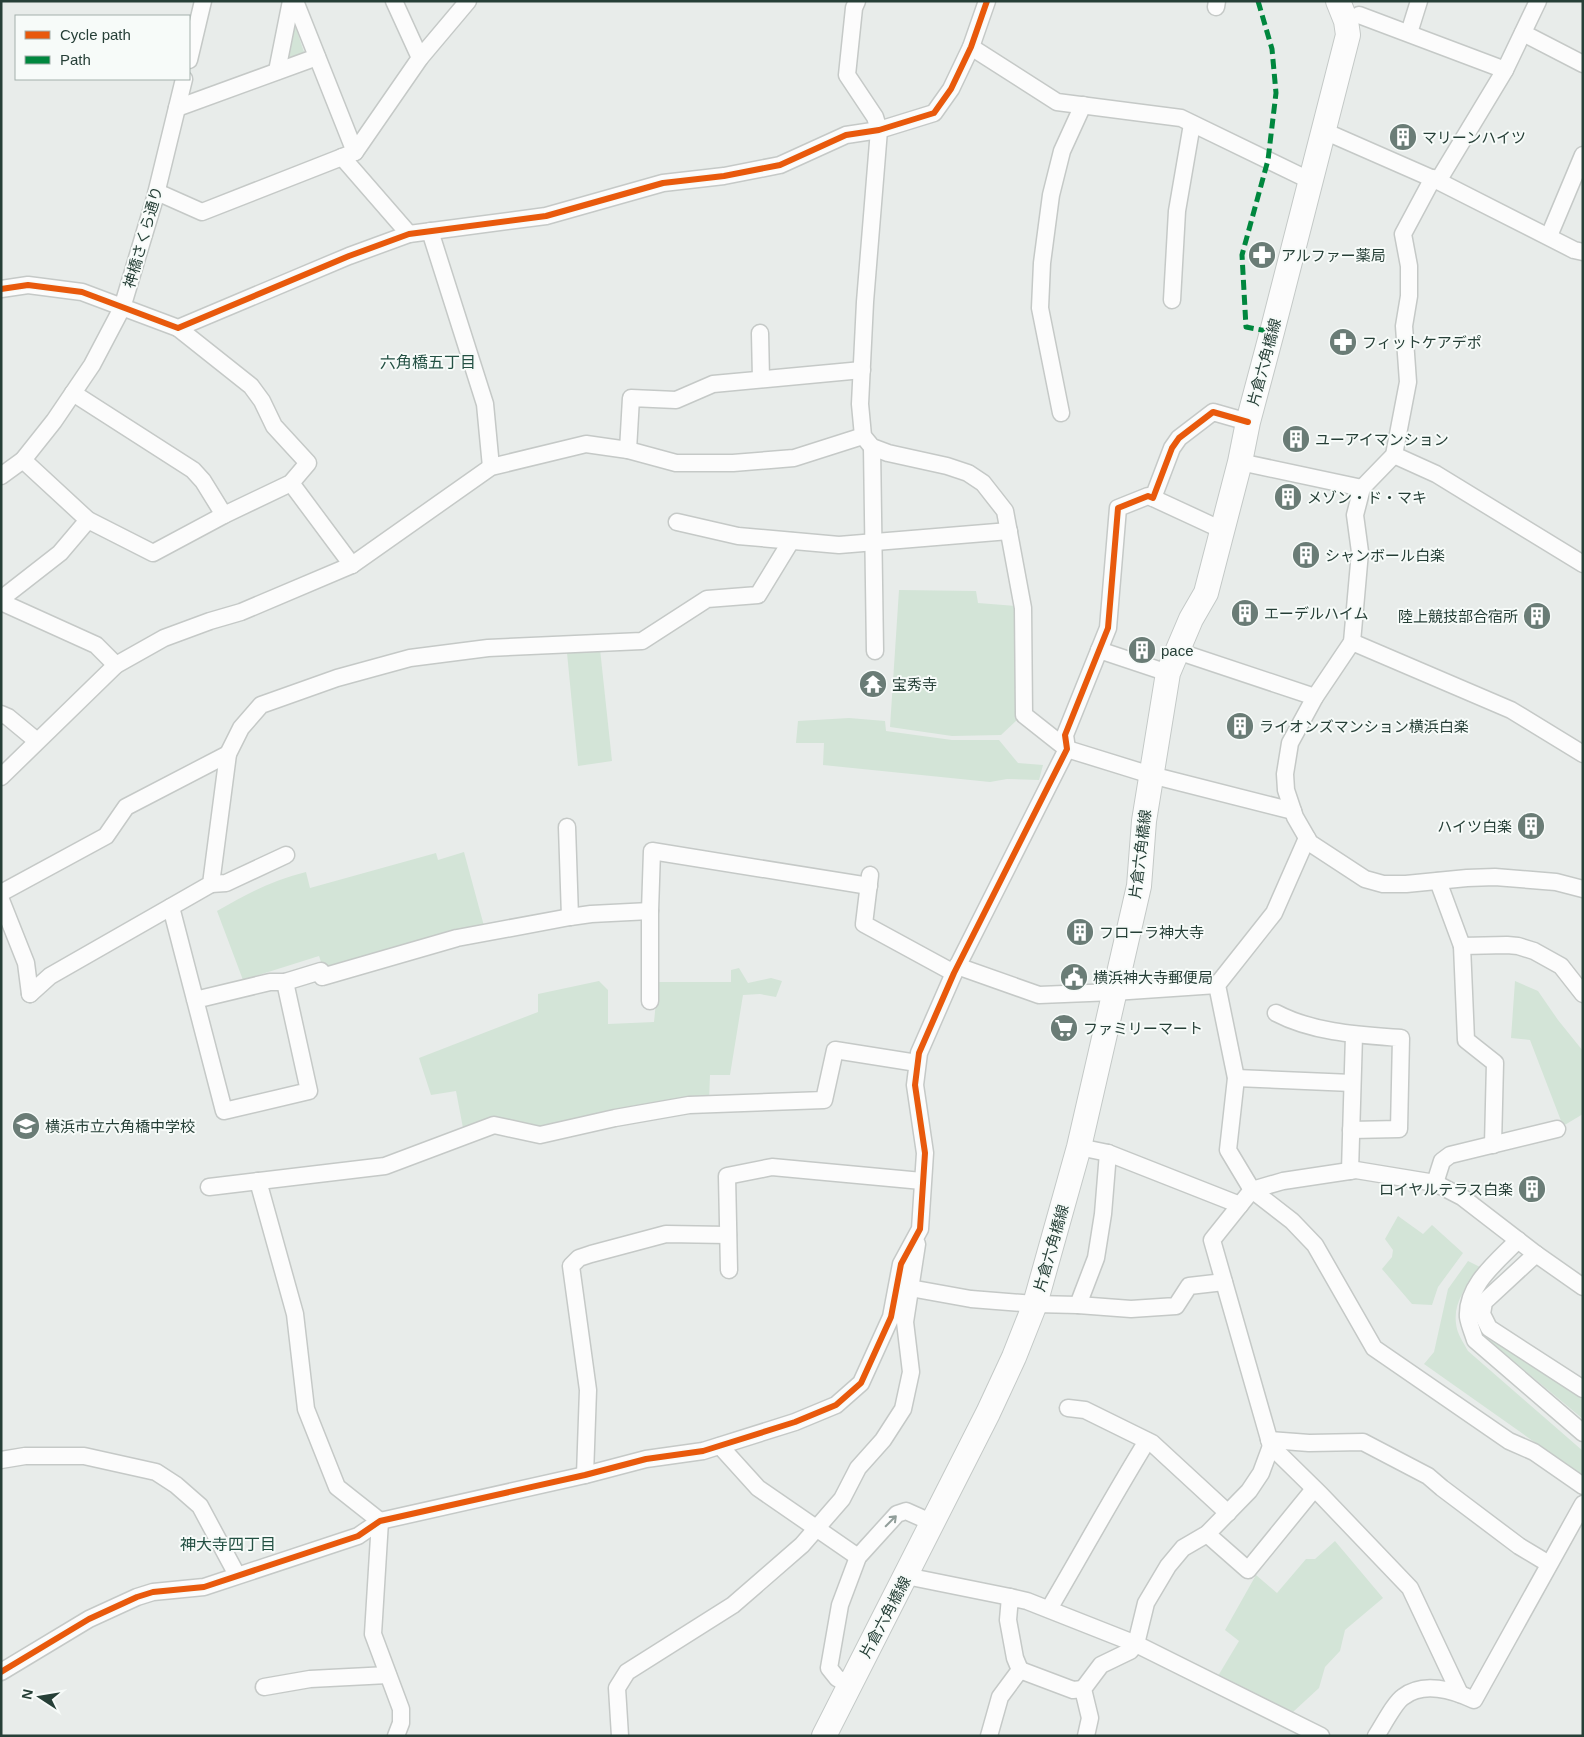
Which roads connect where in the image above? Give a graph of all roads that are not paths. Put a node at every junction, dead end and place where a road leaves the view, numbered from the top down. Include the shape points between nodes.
1 (203, 1) edge
2 (291, 1) edge
3 (295, 1) edge
4 (394, 1) edge
5 (468, 1) edge
6 (857, 1) edge
7 (987, 1) edge
8 (1419, 1) edge
9 (1538, 1) edge
10 (1351, 10) edge
11 (1409, 33) junction
12 (1523, 33) junction
13 (972, 47) junction
14 (190, 56) edge
15 (317, 57) junction
16 (420, 58) junction
17 (1583, 64) edge
18 (1505, 70) junction
19 (277, 71) junction
20 (184, 80) edge
21 (1083, 105) junction
22 (176, 108) junction
23 (1192, 124) junction
24 (879, 130) junction
25 (1324, 131) junction
26 (348, 154) junction
27 (1583, 155) edge
28 (1435, 180) junction
29 (1311, 181) junction
30 (157, 192) junction
31 (430, 231) junction
32 (409, 234) junction
33 (1549, 236) junction
34 (1583, 252) edge
35 (1, 289) edge
36 (1172, 300) dead end
37 (122, 308) junction
38 (178, 328) junction
39 (760, 333) dead end
40 (862, 370) junction
41 (761, 379) junction
42 (73, 393) junction
43 (1060, 413) dead end
44 (1248, 422) junction
45 (867, 442) junction
46 (628, 450) junction
47 (1394, 455) junction
48 (23, 460) junction
49 (1240, 462) junction
50 (491, 467) junction
51 (1, 476) edge
52 (291, 483) junction
53 (1362, 488) junction
54 (1154, 498) junction
55 (224, 515) junction
56 (88, 520) junction
57 (677, 522) dead end
58 (1222, 530) junction
59 (1009, 531) junction
60 (791, 541) junction
61 (874, 542) junction
62 (1583, 564) edge
63 (352, 565) junction
64 (1, 600) edge
65 (1352, 642) junction
66 (1099, 650) junction
67 (1177, 651) junction
68 (875, 652) dead end
69 (116, 665) junction
70 (1168, 673) junction
71 (1315, 697) junction
72 (1, 714) edge
73 (37, 742) junction
74 (1067, 748) junction
75 (228, 754) junction
76 (1583, 754) edge
77 (1151, 775) junction
78 (1, 777) edge
79 (1293, 811) junction
80 (567, 827) dead end
81 (1307, 838) junction
82 (286, 856) dead end
83 (1438, 881) junction
84 (212, 884) junction
85 (1583, 889) edge
86 (1, 894) edge
87 (1, 900) edge
88 (171, 907) junction
89 (650, 911) junction
90 (570, 917) junction
91 (1462, 946) junction
92 (956, 969) junction
93 (285, 982) junction
94 (1217, 986) junction
95 (1114, 992) junction
96 (1583, 994) edge
97 (195, 1000) junction
98 (650, 1001) dead end
99 (1276, 1013) dead end
100 (1354, 1034) junction
101 (917, 1063) junction
102 (1236, 1078) junction
103 (1352, 1083) junction
104 (1557, 1129) dead end
105 (1351, 1130) junction
106 (1493, 1145) junction
107 (1079, 1147) junction
108 (1108, 1153) junction
109 (1350, 1171) junction
110 (258, 1181) junction
111 (922, 1181) junction
112 (1435, 1183) junction
113 (209, 1187) dead end
114 (1252, 1190) junction
115 (1240, 1205) junction
116 (920, 1229) junction
117 (728, 1235) junction
118 (1518, 1240) junction
119 (1536, 1254) junction
120 (729, 1270) dead end
121 (1224, 1282) junction
122 (910, 1288) junction
123 (1583, 1288) edge
124 (1035, 1304) junction
125 (1078, 1304) junction
126 (1583, 1389) edge
127 (1068, 1408) dead end
128 (1583, 1433) edge
129 (1147, 1441) junction
130 (1270, 1443) junction
131 (720, 1446) junction
132 (1, 1460) edge
133 (586, 1475) junction
134 (1583, 1486) edge
135 (1314, 1489) junction
136 (1583, 1504) edge
137 (1228, 1512) junction
138 (380, 1521) junction
139 (933, 1523) junction
140 (817, 1528) junction
141 (1207, 1534) junction
142 (858, 1557) junction
143 (1549, 1564) junction
144 (236, 1575) junction
145 (906, 1576) junction
146 (1010, 1597) junction
147 (1049, 1609) junction
148 (1136, 1644) junction
149 (1020, 1670) junction
150 (1, 1672) edge
151 (388, 1675) junction
152 (849, 1685) junction
153 (264, 1687) dead end
154 (1083, 1689) junction
155 (1460, 1694) junction
156 (396, 1736) edge
157 (620, 1736) edge
158 (824, 1736) edge
159 (989, 1736) edge
160 (1086, 1736) edge
161 (1321, 1736) edge
162 (1376, 1736) edge

1 - 14 street
2 - 19 street
3 - 15 street
4 - 16 street
5 - 16 street
6 - 24 street via 847,75 875,117
7 - 13 street
8 - 11 street
9 - 12 street
10 - 11 street
10 - 25 street, 片倉六角橋線 via 1348,35
11 - 18 street
12 - 17 street
12 - 18 street
13 - 21 street via 1058,102
13 - 24 street via 951,89 934,113
15 - 19 street
15 - 26 street
16 - 26 street
18 - 28 street
19 - 22 street
20 - 22 street, 神橋さくら通り
21 - 23 street via 1172,116
21 - 43 street via 1062,151 1051,195 1042,263 1040,308
22 - 30 street, 神橋さくら通り
23 - 29 street
23 - 36 street via 1177,211
24 - 31 street via 846,135 780,165 664,183 546,216
24 - 40 street via 864,302
25 - 28 street
25 - 29 street, 片倉六角橋線
26 - 30 street via 202,212
26 - 32 street
27 - 33 street
28 - 33 street
28 - 47 street via 1403,234 1409,266 1404,326 1408,382
29 - 44 street, 片倉六角橋線
30 - 37 street, 神橋さくら通り
31 - 32 street
31 - 50 street via 484,404
32 - 38 street
33 - 34 street
35 - 37 street via 28,285 82,292
37 - 38 street
37 - 42 street, 神橋さくら通り
38 - 52 street via 251,386 274,426 308,463
39 - 41 street
40 - 41 street
40 - 45 street via 860,404
41 - 46 street via 713,384 676,400 631,398
42 - 48 street, 神橋さくら通り
42 - 55 street via 193,470
44 - 49 street, 片倉六角橋線
44 - 54 street via 1213,412 1179,438 1172,448
45 - 46 street via 794,458 733,463 676,464
45 - 59 street via 888,453 968,473 983,483 1005,511
45 - 61 street
46 - 50 street via 586,444
47 - 53 street
47 - 62 street via 1436,474
48 - 51 street, 神橋さくら通り
48 - 56 street
49 - 53 street
49 - 58 street, 片倉六角橋線
50 - 63 street
52 - 55 street
52 - 63 street
53 - 65 street via 1354,515 1360,552
54 - 58 street
54 - 66 street via 1148,496 1118,508 1108,628
55 - 56 street via 153,553
56 - 64 street via 60,553
57 - 60 street via 738,536
58 - 67 street, 片倉六角橋線 via 1206,593
59 - 61 street
59 - 74 street via 1023,608 1024,715
60 - 61 street via 839,545
60 - 75 street via 758,595 707,599 642,641 488,648 401,660 261,705 242,728
61 - 68 street
63 - 69 street via 241,612 164,638
64 - 69 street via 96,645
65 - 71 street
65 - 76 street via 1511,710
66 - 70 street
66 - 74 street via 1065,735
67 - 70 street, 片倉六角橋線
67 - 71 street
69 - 73 street
70 - 77 street, 片倉六角橋線
71 - 79 street via 1290,743 1285,774
72 - 73 street
73 - 78 street
74 - 77 street
74 - 92 street
75 - 84 street
75 - 86 street via 126,807 106,836
77 - 79 street
77 - 95 street, 片倉六角橋線 via 1138,886
79 - 81 street
80 - 90 street
81 - 83 street via 1365,879 1383,884
81 - 94 street via 1274,913
82 - 84 street via 226,883
83 - 85 street via 1495,877 1556,882
83 - 91 street
84 - 88 street
87 - 88 street via 26,963 30,994 50,976
88 - 97 street
89 - 90 street
89 - 92 street via 652,852 870,880 864,924
89 - 98 street
90 - 93 street via 457,938 322,977 320,971
91 - 96 street via 1507,945 1534,951 1561,966
91 - 106 street via 1466,1040 1495,1062
92 - 95 street via 1039,995
92 - 101 street
93 - 97 street via 270,982
93 - 97 street via 309,1091 224,1111
94 - 95 street
94 - 102 street
95 - 107 street, 片倉六角橋線
99 - 100 street via 1292,1021
100 - 103 street
100 - 105 street via 1402,1038 1399,1129
101 - 110 street via 835,1050 824,1100 689,1105 540,1135 494,1125 385,1166
101 - 111 street via 915,1085 925,1153
102 - 103 street
102 - 114 street via 1228,1150
103 - 105 street
104 - 106 street
105 - 109 street
106 - 112 street via 1450,1155 1442,1161
107 - 108 street
107 - 124 street, 片倉六角橋線
108 - 115 street
108 - 125 street via 1096,1258
109 - 112 street
109 - 114 street
110 - 113 street
110 - 138 street via 295,1314 306,1409 336,1487
111 - 116 street
111 - 117 street via 772,1167 727,1176
112 - 118 street via 1462,1197
114 - 115 street
114 - 134 street via 1292,1221 1315,1245 1374,1348 1509,1441 1534,1452
115 - 121 street via 1212,1240
116 - 122 street
116 - 131 street via 901,1264 891,1317 861,1384 836,1405
117 - 120 street
117 - 133 street via 666,1234 579,1258 571,1266 588,1390
118 - 119 street
118 - 128 street via 1479,1281 1471,1298 1468,1317 1474,1340
119 - 123 street
119 - 126 street via 1484,1302 1482,1314 1490,1328
121 - 125 street via 1189,1286 1176,1306 1131,1309
121 - 130 street
122 - 124 street via 972,1299
122 - 140 street via 905,1322 911,1372 903,1409 883,1440 858,1468 842,1499
124 - 125 street
124 - 139 street, 片倉六角橋線 via 1014,1357
127 - 129 street via 1085,1410
129 - 137 street
129 - 147 street
130 - 135 street
130 - 137 street via 1261,1472 1249,1491
130 - 143 street via 1363,1442 1428,1476 1519,1546
131 - 133 street via 646,1459
131 - 140 street via 758,1488
132 - 144 street via 25,1456 84,1456 156,1472 200,1506
133 - 138 street
135 - 141 street via 1248,1570
135 - 155 street via 1410,1588
136 - 143 street
137 - 141 street
138 - 144 street via 358,1536
138 - 151 street via 373,1634
142 -> 139 street via 898,1514 906,1511
139 - 145 street, 片倉六角橋線
140 - 142 street
140 - 157 street via 733,1605 627,1672 616,1688
141 - 148 street via 1183,1548 1156,1584 1146,1603
142 - 152 street via 840,1604 829,1668 836,1678
143 - 155 street via 1474,1700
144 - 150 street via 204,1586 138,1597 89,1619
145 - 146 street
145 - 152 street, 片倉六角橋線
146 - 147 street
146 - 149 street via 1008,1620
147 - 148 street
148 - 154 street via 1130,1651 1101,1665
148 - 161 street
149 - 154 street via 1073,1690
149 - 159 street via 1000,1697
151 - 153 street via 310,1678
151 - 156 street via 401,1709 401,1723
152 - 158 street, 片倉六角橋線
154 - 160 street via 1090,1718
155 - 162 street via 1435,1688 1402,1697

